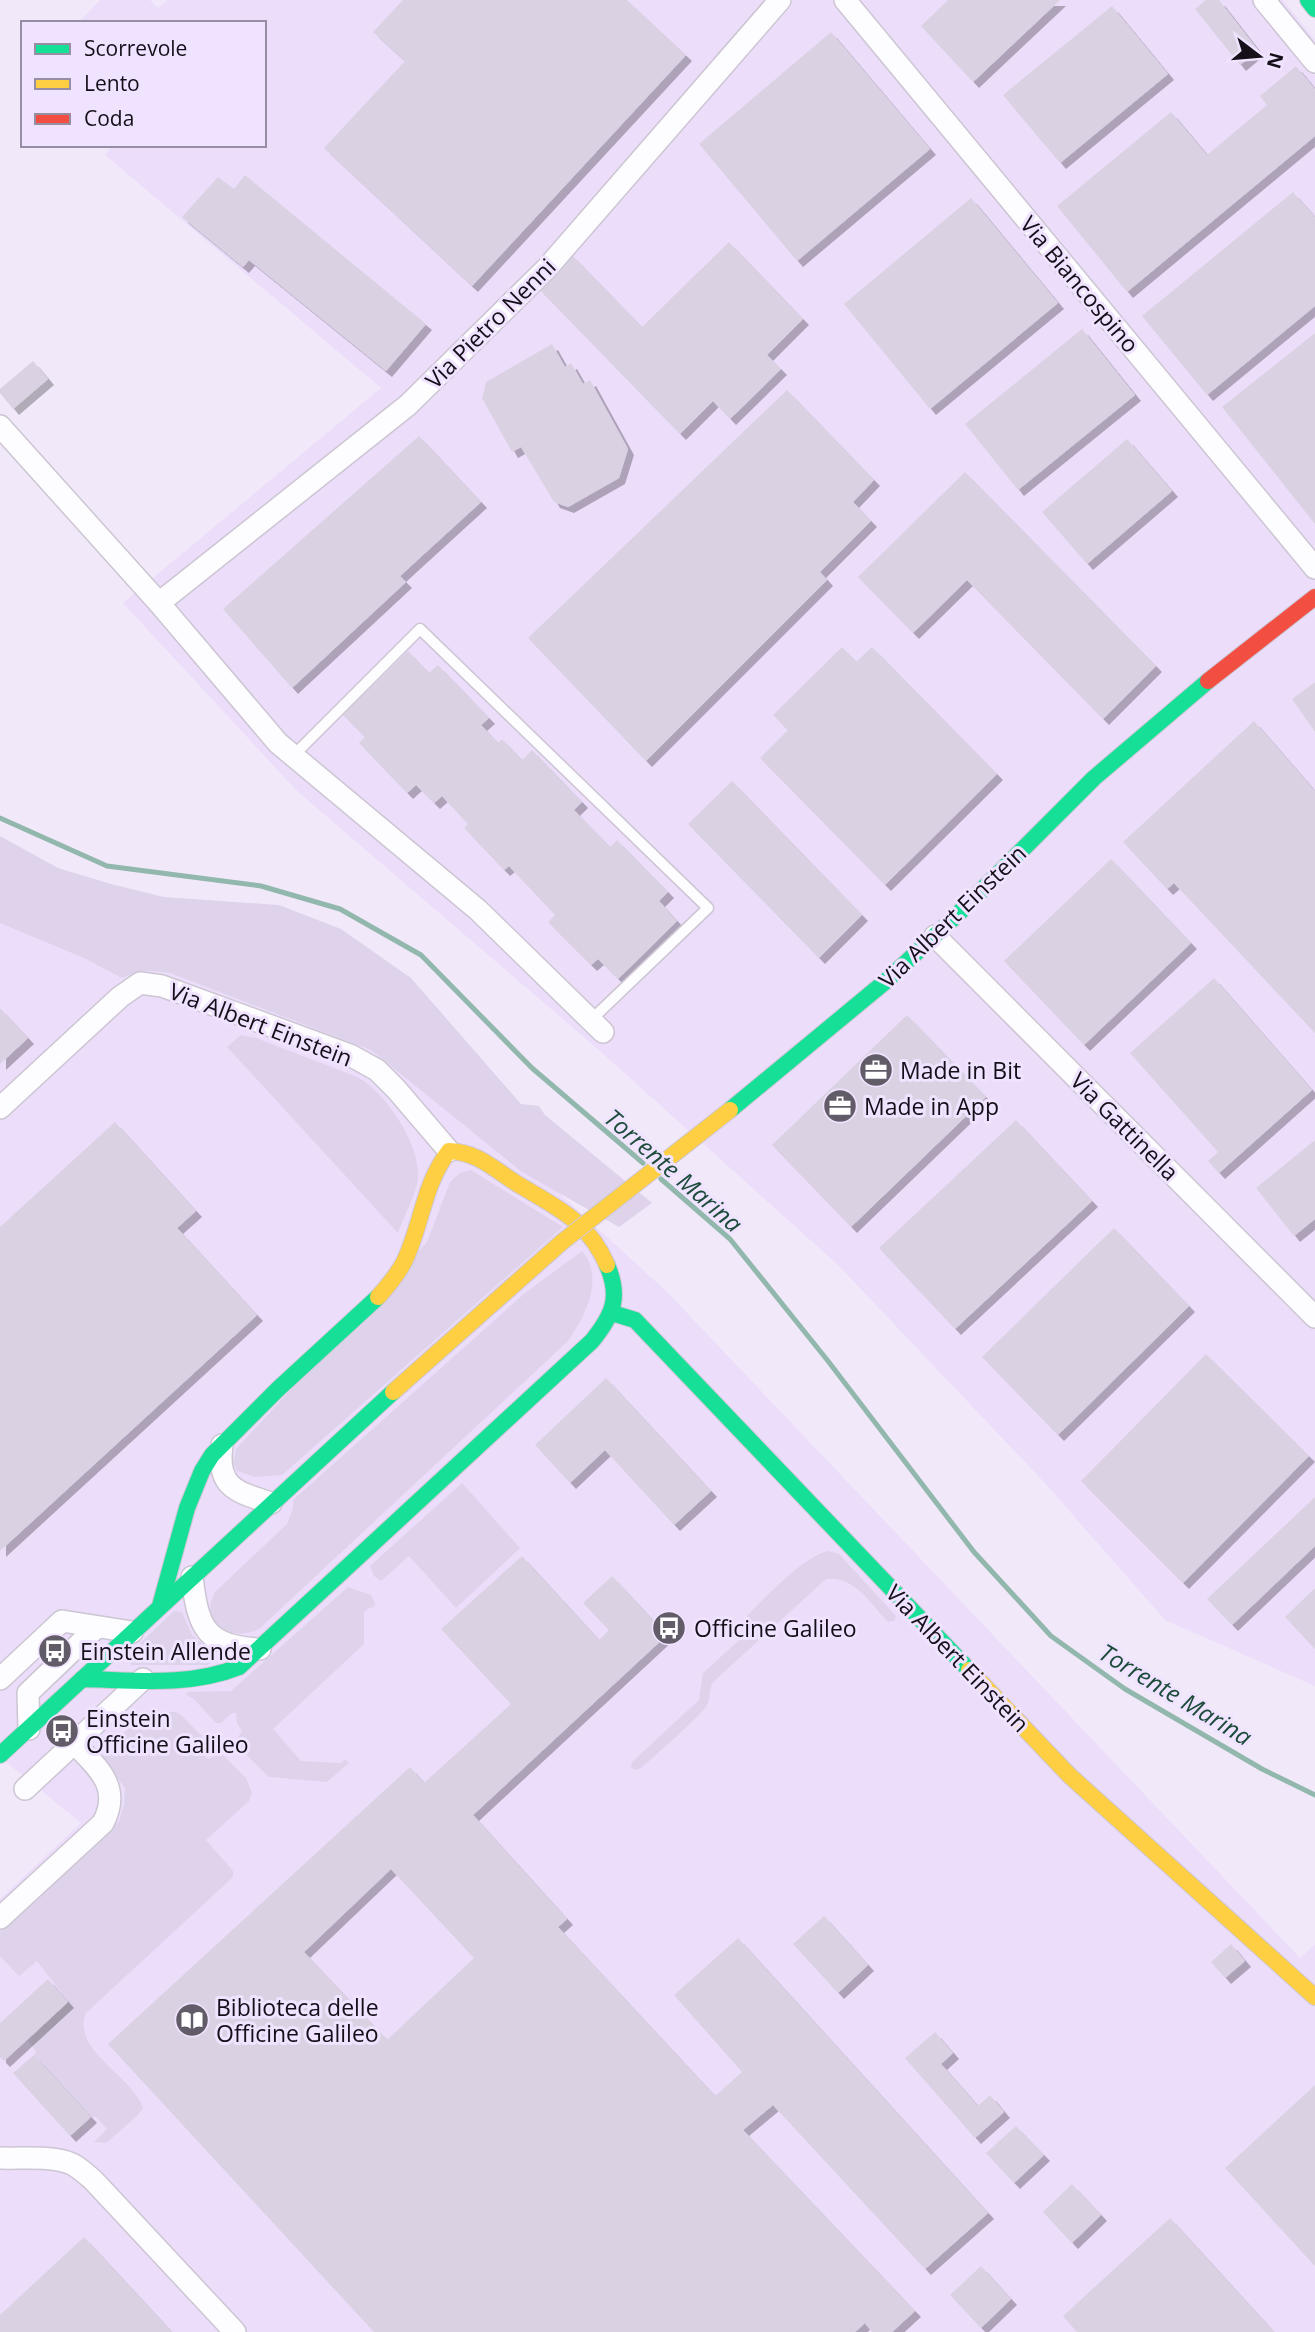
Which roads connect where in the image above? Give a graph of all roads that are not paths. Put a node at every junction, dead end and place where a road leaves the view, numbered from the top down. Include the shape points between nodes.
1 (780, 0) edge
2 (845, 0) edge
3 (1264, 0) edge
4 (1308, 0) edge
5 (1315, 9) edge
6 (1315, 24) edge
7 (1295, 38) junction
8 (1315, 62) edge
9 (0, 426) edge
10 (1315, 568) edge
11 (1315, 597) edge
12 (159, 603) junction
13 (293, 756) junction
14 (935, 936) junction
15 (597, 1026) joint
16 (0, 1108) edge
17 (449, 1151) junction
18 (612, 1313) junction
19 (1315, 1317) edge
20 (222, 1444) junction
21 (271, 1503) junction
22 (192, 1577) junction
23 (160, 1606) junction
24 (97, 1627) junction
25 (132, 1632) junction
26 (260, 1649) junction
27 (0, 1679) edge
28 (82, 1679) junction
29 (143, 1679) junction
30 (29, 1729) junction
31 (74, 1744) junction
32 (0, 1755) edge
33 (25, 1789) dead end
34 (0, 1917) edge
35 (1315, 1997) edge
36 (0, 2158) edge
37 (235, 2332) edge

1 - 12 street, Via Pietro Nenni via 547,268 408,405
2 - 10 street, Via Biancospino
3 - 7 street
4 - 5 street
6 - 7 street
7 - 8 street
9 - 12 street
11 - 14 street, Via Albert Einstein via 1197,689 1091,781
12 - 13 street
13 - 15 street via 478,910
13 - 15 lane via 420,629 708,908
14 - 19 street, Via Gattinella
14 - 21 street, Via Albert Einstein, bridge via 828,1031 562,1242
16 - 17 street, Via Albert Einstein via 120,996 140,983 162,986 349,1055 377,1070
17 - 18 street via 463,1150 483,1160 570,1214 599,1247 609,1267 614,1287
17 - 20 street via 434,1172 397,1274
18 - 26 street via 592,1341
18 - 35 street, Via Albert Einstein via 635,1320 1069,1775
20 - 21 street via 225,1481 235,1490
20 - 23 street via 200,1475
21 - 22 street, Via Albert Einstein
22 - 23 street, Via Albert Einstein
22 - 26 street via 200,1620 215,1640
23 - 25 street, Via Albert Einstein
24 - 25 street
24 - 27 street via 62,1621
24 - 30 street via 28,1693
25 - 28 street, Via Albert Einstein
26 - 29 street via 239,1667 214,1677
28 - 29 street
28 - 30 street, Via Albert Einstein
29 - 31 street
30 - 32 street, Via Albert Einstein
31 - 33 street
31 - 34 street via 103,1773 110,1810 103,1823
36 - 37 street via 58,2161 81,2171

